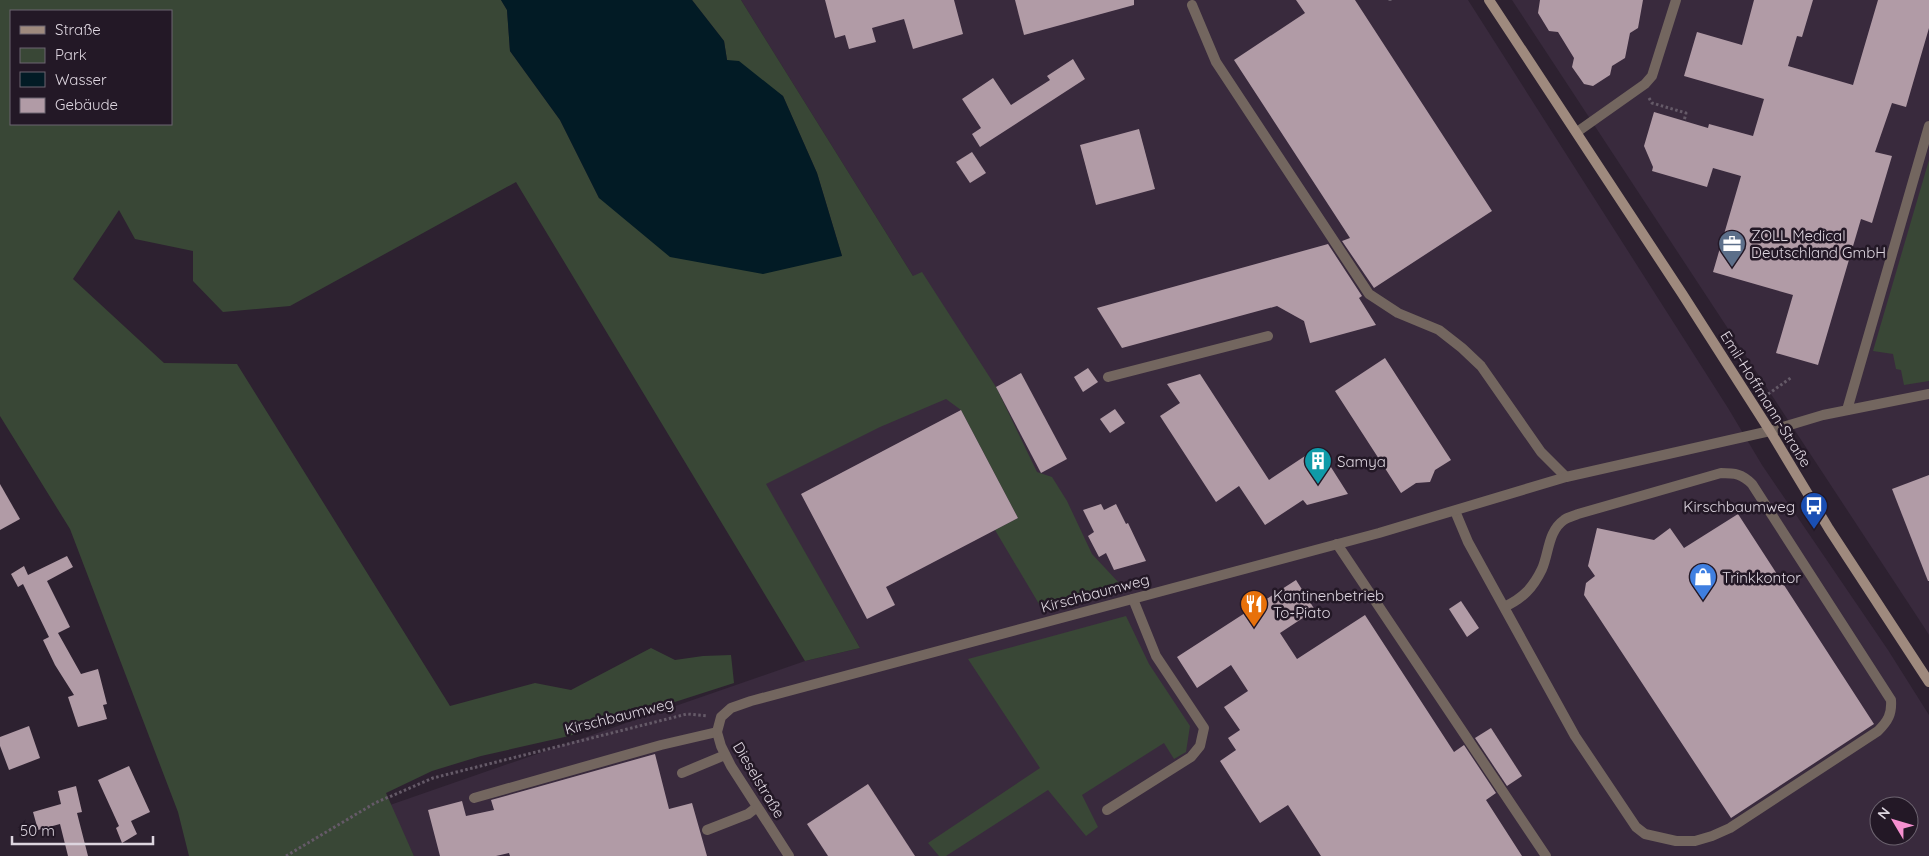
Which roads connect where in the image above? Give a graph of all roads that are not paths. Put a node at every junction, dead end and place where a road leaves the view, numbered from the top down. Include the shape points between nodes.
1 (1490, 0) edge
2 (1676, 0) edge
3 (1192, 5) dead end
4 (1929, 126) edge
5 (1577, 132) junction
6 (1268, 336) dead end
7 (1108, 377) dead end
8 (1929, 394) edge
9 (1847, 410) junction
10 (1770, 431) junction
11 (1566, 477) junction
12 (1455, 511) junction
13 (1337, 544) junction
14 (1133, 599) junction
15 (1504, 607) junction
16 (1929, 682) edge
17 (721, 717) joint
18 (717, 732) junction
19 (725, 755) junction
20 (682, 773) dead end
21 (474, 798) dead end
22 (757, 807) junction
23 (1107, 810) dead end
24 (707, 830) dead end
25 (789, 856) edge
26 (1546, 856) edge

1 - 5 street, Emil-Hoffmann-Straße
2 - 5 street via 1650,79
3 - 11 street via 1216,62 1369,294 1398,313 1439,330 1462,348 1481,366 1541,452
4 - 9 street
5 - 10 street, Emil-Hoffmann-Straße
6 - 7 street
8 - 9 street, Kirschbaumweg
9 - 10 street, Kirschbaumweg
10 - 11 street, Kirschbaumweg
10 - 16 street, Emil-Hoffmann-Straße via 1828,529
11 - 12 street, Kirschbaumweg
12 - 13 street, Kirschbaumweg
12 - 15 street via 1468,542
13 - 14 street, Kirschbaumweg
13 - 26 street
14 - 17 street, Kirschbaumweg via 750,701 731,708
14 - 23 street via 1156,656 1204,728 1200,746 1191,757
15 - 15 street via 1575,736 1636,827 1658,838 1695,842 1730,828 1878,731 1892,711 1891,700 1752,484 1744,476 1734,473 1712,476 1564,520 1554,531 1542,568 1532,585 1518,600
17 - 18 street, Dieselstraße
18 - 19 street, Dieselstraße
18 - 21 street
19 - 20 street
19 - 22 street, Dieselstraße
22 - 24 street via 748,814
22 - 25 street, Dieselstraße

